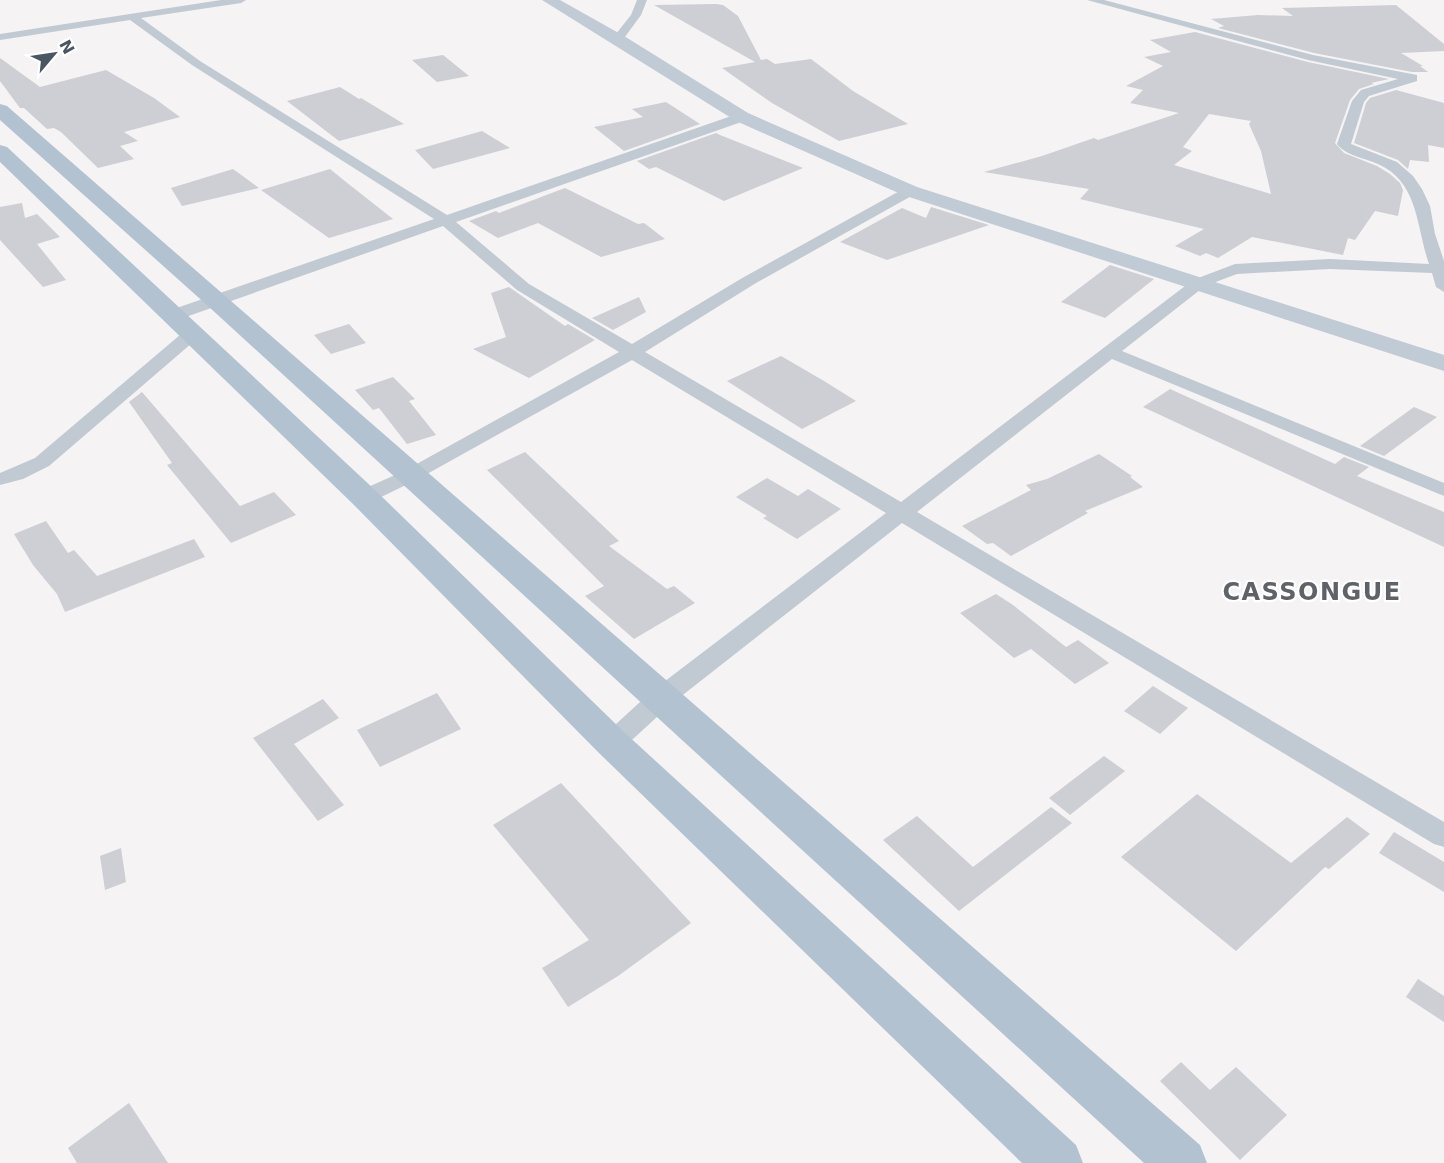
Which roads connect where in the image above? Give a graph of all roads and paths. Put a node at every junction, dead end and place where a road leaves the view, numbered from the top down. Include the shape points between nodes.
1 (241, 0) edge
2 (549, 0) edge
3 (657, 0) edge
4 (1092, 0) edge
5 (641, 1) edge
6 (131, 16) junction
7 (0, 37) edge
8 (618, 39) junction
9 (0, 110) edge
10 (742, 117) junction
11 (0, 151) edge
12 (910, 191) junction
13 (444, 219) junction
14 (1442, 269) edge
15 (1199, 283) junction
16 (1444, 287) edge
17 (217, 301) junction
18 (183, 324) junction
19 (632, 352) junction
20 (1110, 352) junction
21 (1444, 363) edge
22 (411, 475) junction
23 (0, 479) edge
24 (1444, 490) edge
25 (364, 497) junction
26 (904, 512) junction
27 (661, 698) junction
28 (612, 743) junction
29 (1444, 836) edge
30 (1058, 1163) edge
31 (1182, 1163) edge

1 - 6 street
2 - 8 main road
3 - 5 street
4 - 14 street via 1301,55 1413,78 1365,93 1358,101 1344,144 1393,165 1412,183
5 - 8 street
6 - 7 street
6 - 13 street via 196,63
8 - 10 main road
9 - 17 main road
10 - 12 main road
10 - 13 street
11 - 18 main road
12 - 15 main road
12 - 19 street via 750,280
13 - 17 street
13 - 19 street via 523,287
14 - 15 street via 1330,264 1235,269
14 - 16 street
15 - 20 street
15 - 21 main road
17 - 18 street
17 - 22 main road
18 - 23 street via 42,462
18 - 25 main road
19 - 22 street
19 - 26 street
20 - 24 street
20 - 26 street
22 - 25 street
22 - 27 main road
25 - 28 main road
26 - 27 street
26 - 29 street
27 - 28 street
27 - 31 main road
28 - 30 main road

